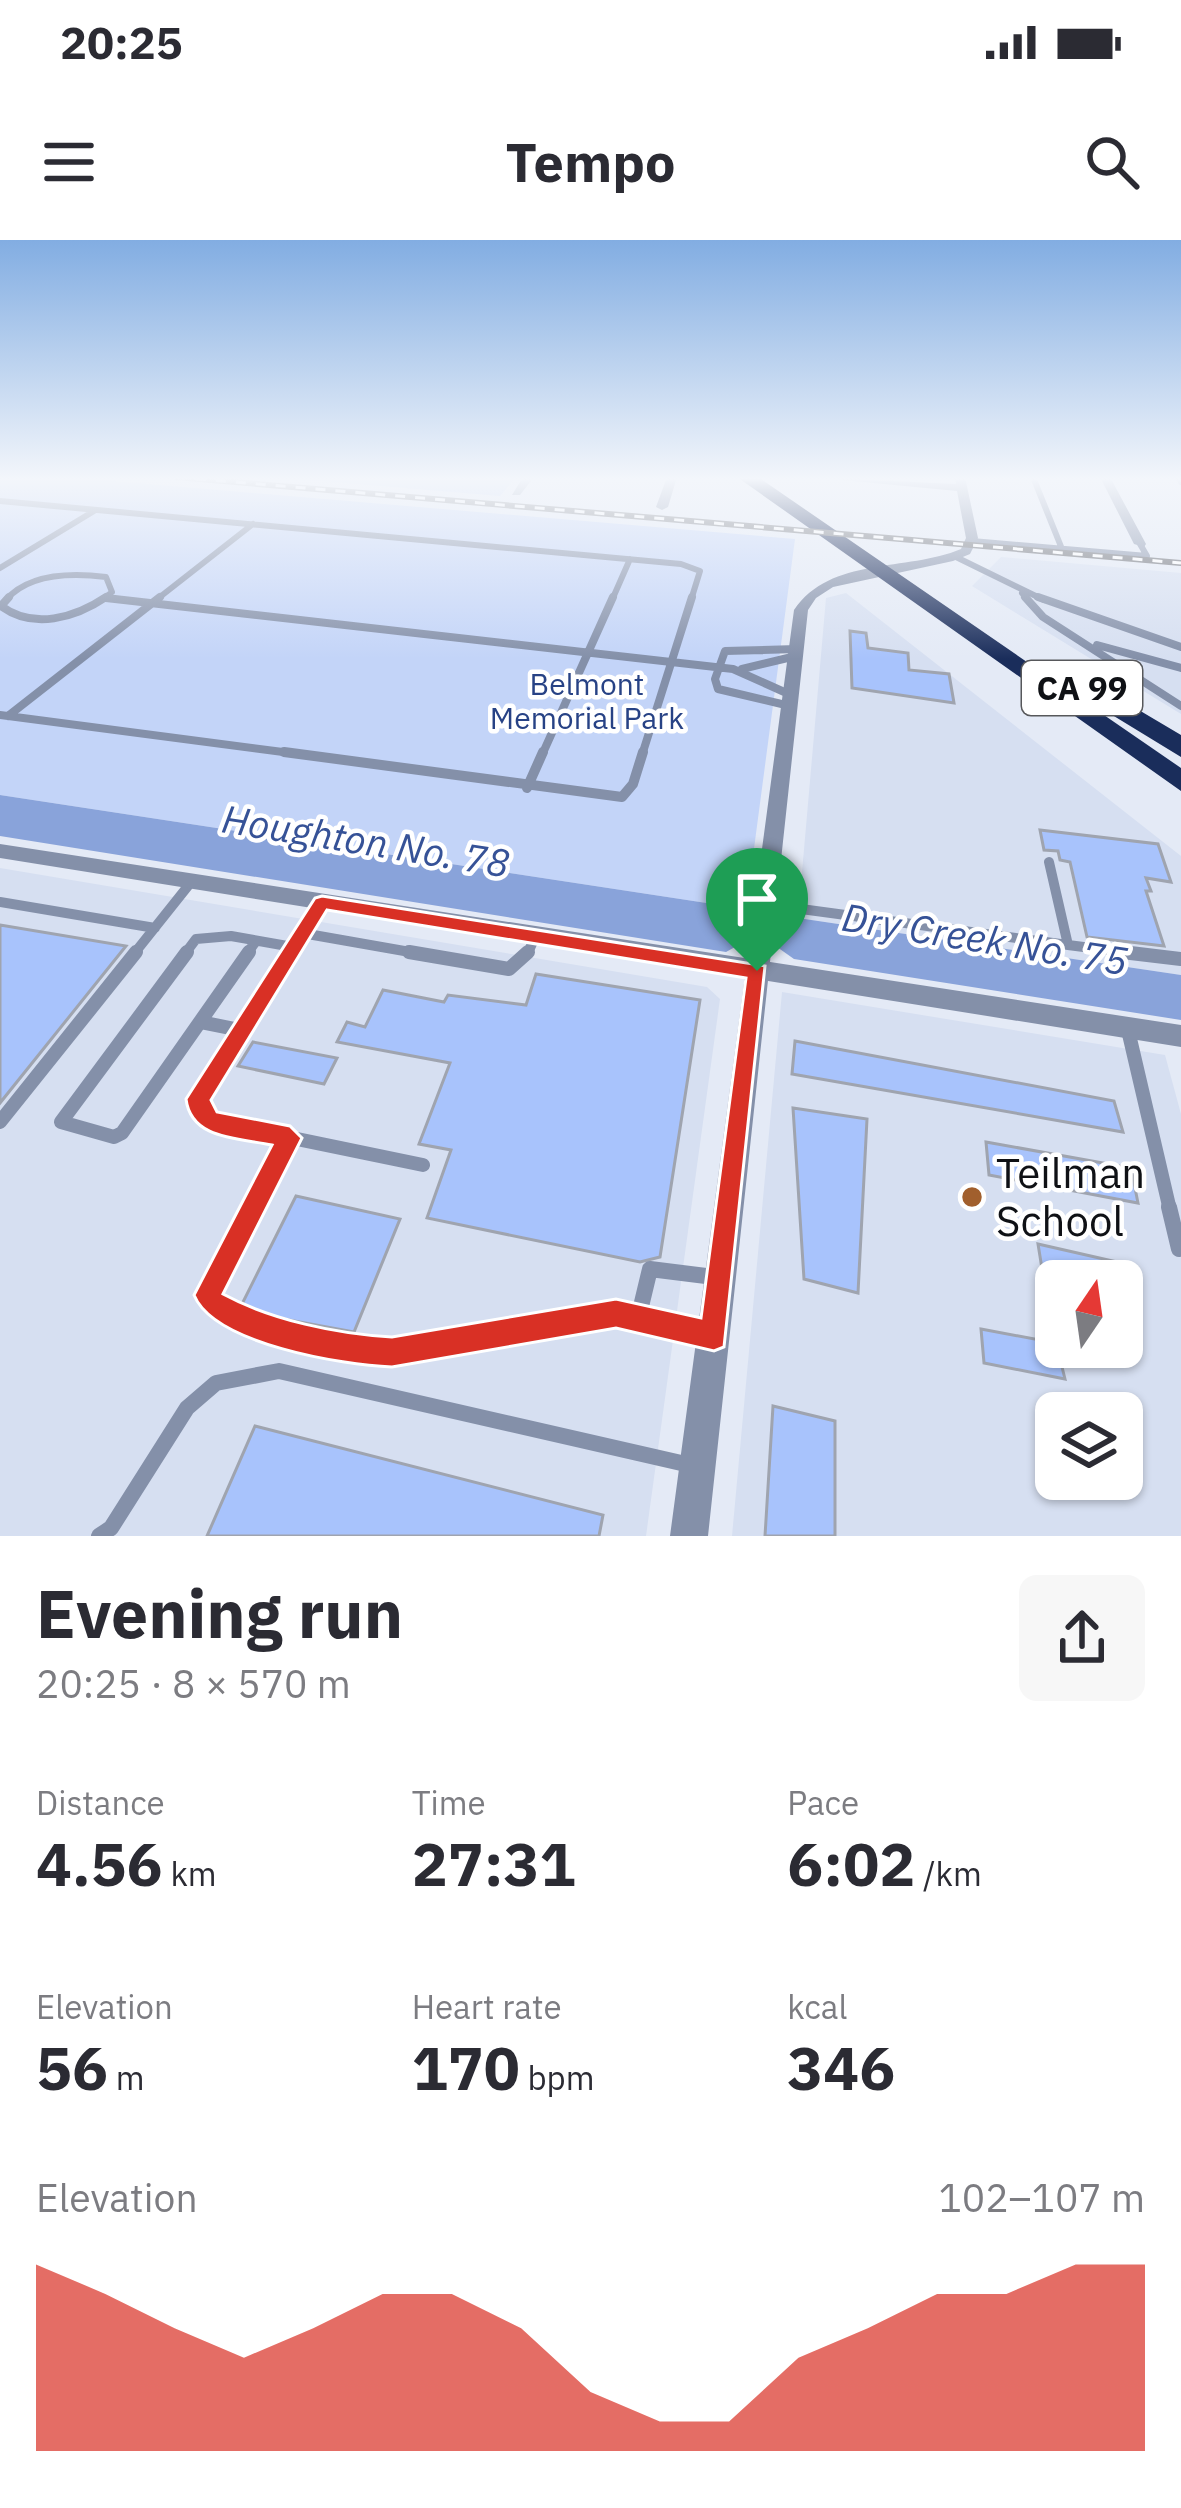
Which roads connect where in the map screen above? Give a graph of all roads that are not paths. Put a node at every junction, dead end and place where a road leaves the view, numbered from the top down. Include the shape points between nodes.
1 (50, 537) edge
2 (236, 537) edge
3 (398, 537) edge
4 (832, 537) edge
5 (858, 537) edge
6 (1057, 537) edge
7 (1137, 537) edge
8 (972, 539) joint
9 (1140, 544) joint
10 (1061, 548) junction
11 (956, 557) junction
12 (630, 559) junction
13 (0, 568) edge
14 (0, 588) edge
15 (14, 589) junction
16 (1021, 590) junction
17 (106, 598) junction
18 (151, 604) junction
19 (1082, 641) junction
20 (1181, 647) edge
21 (588, 653) junction
22 (796, 653) junction
23 (671, 662) junction
24 (717, 668) junction
25 (1181, 668) edge
26 (733, 669) junction
27 (1033, 678) junction
28 (790, 700) junction
29 (1181, 706) edge
30 (4, 716) edge
31 (1181, 752) edge
32 (1181, 782) edge
33 (526, 788) junction
34 (1181, 807) edge
35 (0, 850) edge
36 (1049, 862) dead end
37 (192, 881) junction
38 (0, 902) edge
39 (322, 902) junction
40 (154, 928) junction
41 (761, 936) junction
42 (536, 937) junction
43 (298, 940) junction
44 (256, 941) junction
45 (1068, 945) junction
46 (1181, 959) edge
47 (200, 1022) junction
48 (1127, 1027) junction
49 (240, 1030) junction
50 (1181, 1036) edge
51 (0, 1122) edge
52 (290, 1138) junction
53 (423, 1166) dead end
54 (1178, 1249) edge
55 (721, 1278) junction
56 (638, 1319) junction
57 (714, 1336) junction
58 (698, 1467) junction
59 (99, 1536) edge
60 (689, 1536) edge

1 - 13 lane
2 - 18 lane
3 - 12 lane
4 - 27 highway, CA 99
5 - 31 highway, CA 99
6 - 10 lane
7 - 9 street
8 - 10 lane
8 - 11 street
9 - 10 lane via 1147,556
11 - 16 lane
11 - 22 street via 848,578 807,596
12 - 21 lane
12 - 23 lane via 700,571
14 - 15 lane
15 - 17 lane via 85,573 112,581
15 - 17 lane via 1,606 22,618 69,614
16 - 19 lane via 1043,617
16 - 20 lane
17 - 18 lane
18 - 21 lane
18 - 30 lane
19 - 25 lane
19 - 29 lane
21 - 23 lane
21 - 33 lane
22 - 24 lane via 731,649
22 - 26 lane
22 - 28 street
23 - 24 lane
23 - 33 lane via 629,792 610,800
24 - 26 lane
24 - 28 lane via 718,688
26 - 28 lane
27 - 32 highway, CA 99
27 - 34 highway
28 - 41 street
30 - 33 lane
35 - 37 street
36 - 45 lane
37 - 39 street
37 - 40 lane
38 - 40 lane
39 - 42 street
39 - 43 lane
40 - 51 lane
41 - 42 street
41 - 45 lane
41 - 48 street
41 - 55 street
42 - 43 lane via 509,969
43 - 44 lane
43 - 49 lane
44 - 47 lane
44 - 47 lane via 196,939 61,1122 122,1133
45 - 46 lane
47 - 49 lane
48 - 50 street
48 - 54 lane
49 - 52 lane via 199,1099 200,1114
52 - 53 lane
52 - 56 lane via 208,1295 224,1314 392,1352 593,1316
55 - 56 lane via 650,1269
55 - 57 street
56 - 57 lane
57 - 58 street
58 - 59 lane via 279,1371 216,1383 187,1408
58 - 60 street

